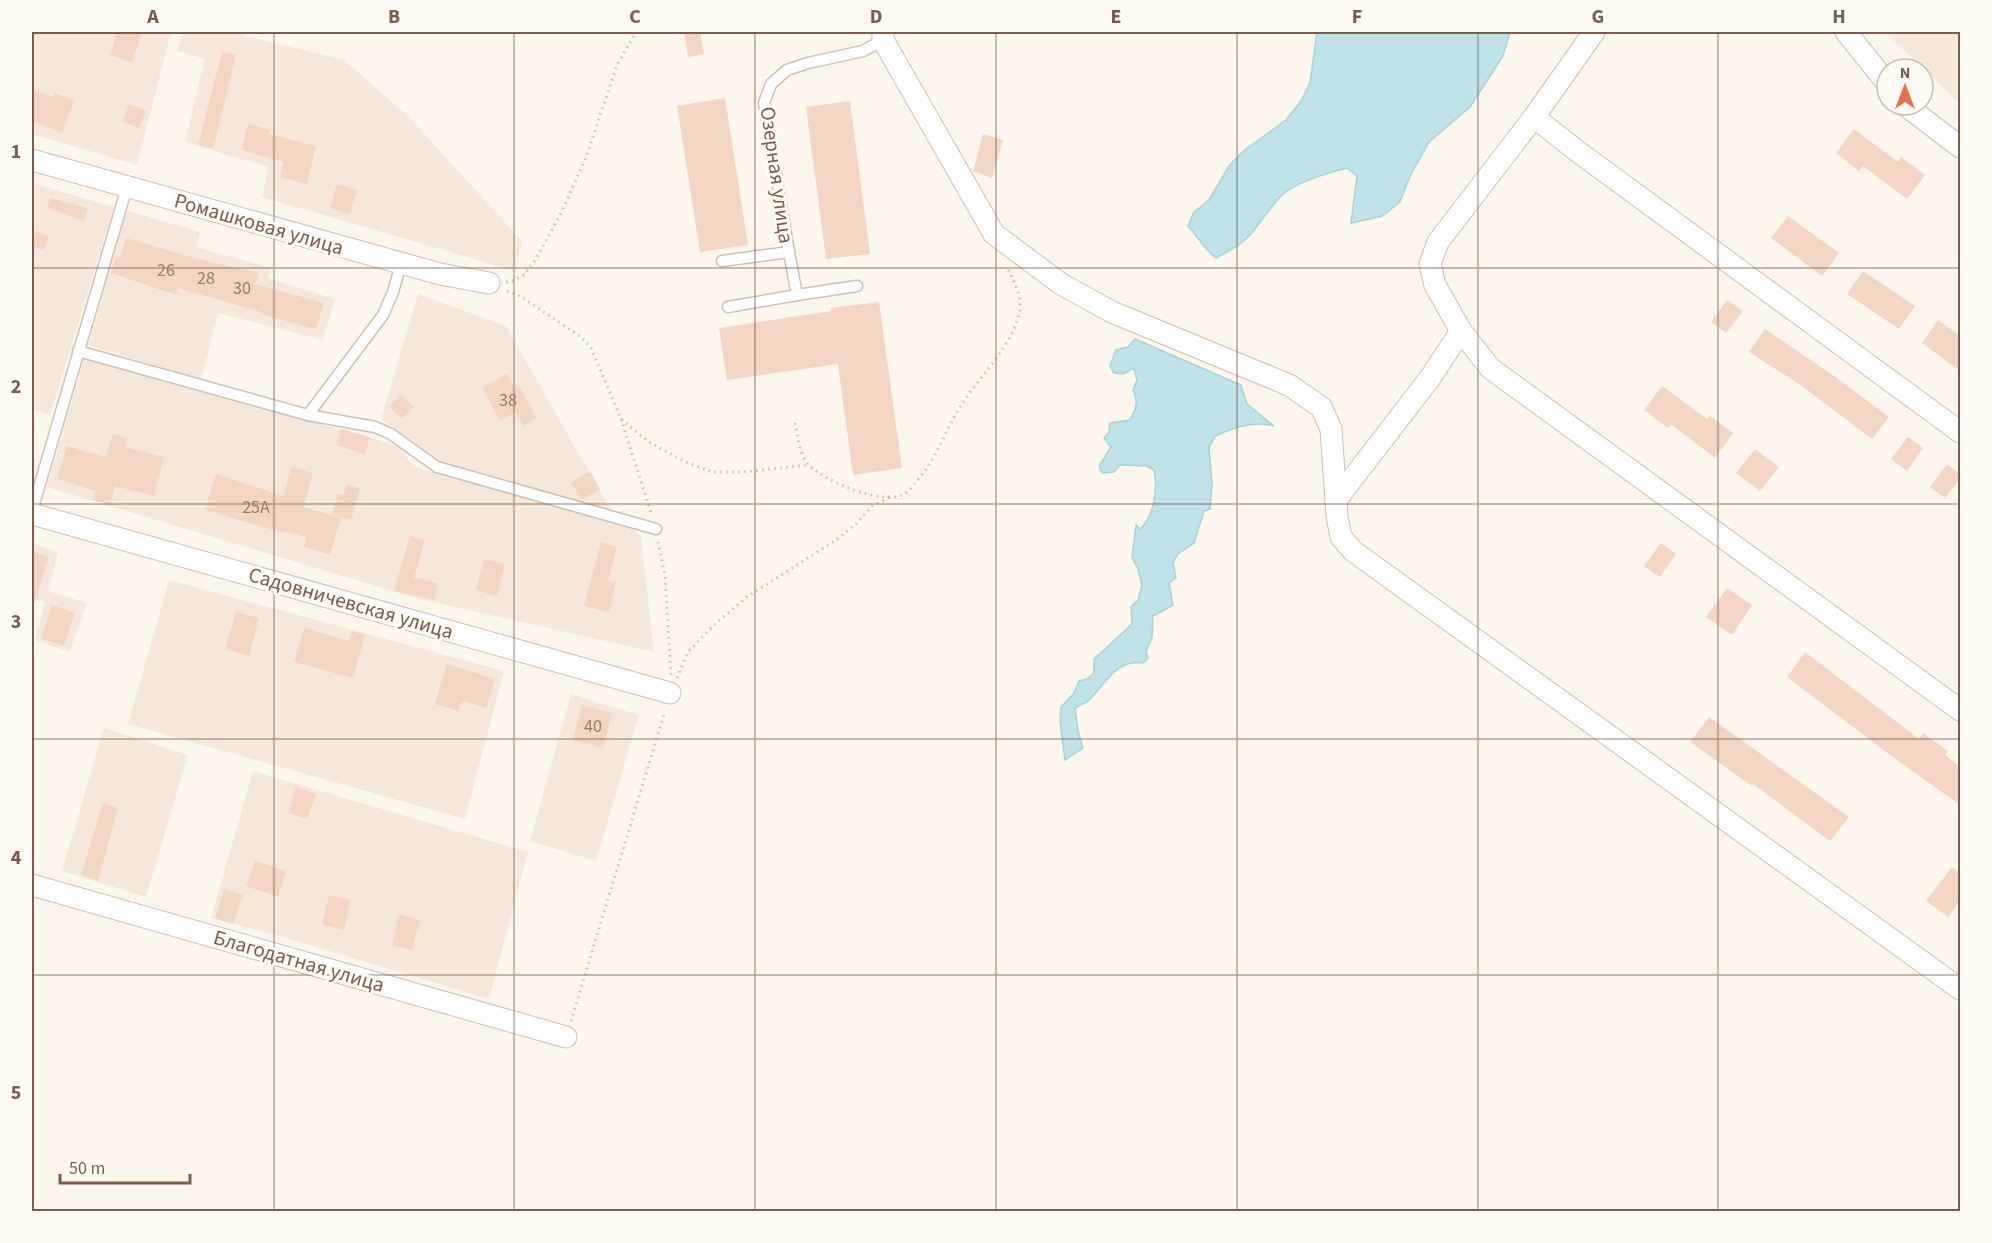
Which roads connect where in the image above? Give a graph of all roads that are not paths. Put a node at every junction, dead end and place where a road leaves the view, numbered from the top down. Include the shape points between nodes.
1 (1594, 32) edge
2 (1846, 32) edge
3 (884, 36) edge
4 (1875, 68) edge
5 (1534, 117) junction
6 (1921, 117) edge
7 (1960, 147) edge
8 (32, 160) edge
9 (127, 187) junction
10 (789, 252) junction
11 (722, 261) dead end
12 (401, 264) junction
13 (489, 283) road end
14 (857, 286) dead end
15 (797, 295) junction
16 (728, 307) dead end
17 (1461, 331) junction
18 (78, 351) junction
19 (308, 415) junction
20 (1960, 432) edge
21 (1336, 500) junction
22 (32, 512) edge
23 (656, 529) road end
24 (670, 693) road end
25 (1960, 710) edge
26 (32, 885) edge
27 (1960, 989) edge
28 (566, 1037) road end

1 - 5 street
2 - 4 street
3 - 10 lane, Озерная улица via 863,51 787,70 771,84 764,103
3 - 21 street via 994,234 1061,284 1112,312 1289,385 1321,407 1331,429
5 - 17 street via 1438,242 1430,264 1435,285
5 - 20 street
6 - 7 street
8 - 9 street, Ромашковая улица
9 - 12 street, Ромашковая улица
9 - 18 lane
10 - 11 lane, Озерная улица
10 - 15 lane
12 - 13 street, Ромашковая улица
12 - 19 lane via 383,315
14 - 15 lane
15 - 16 lane
17 - 21 street via 1430,378
17 - 25 street via 1490,368
18 - 19 lane
18 - 22 lane
19 - 23 lane via 375,427 437,467
21 - 27 street via 1341,537 1353,551
22 - 24 street, Садовничевская улица
26 - 28 street, Благодатная улица

